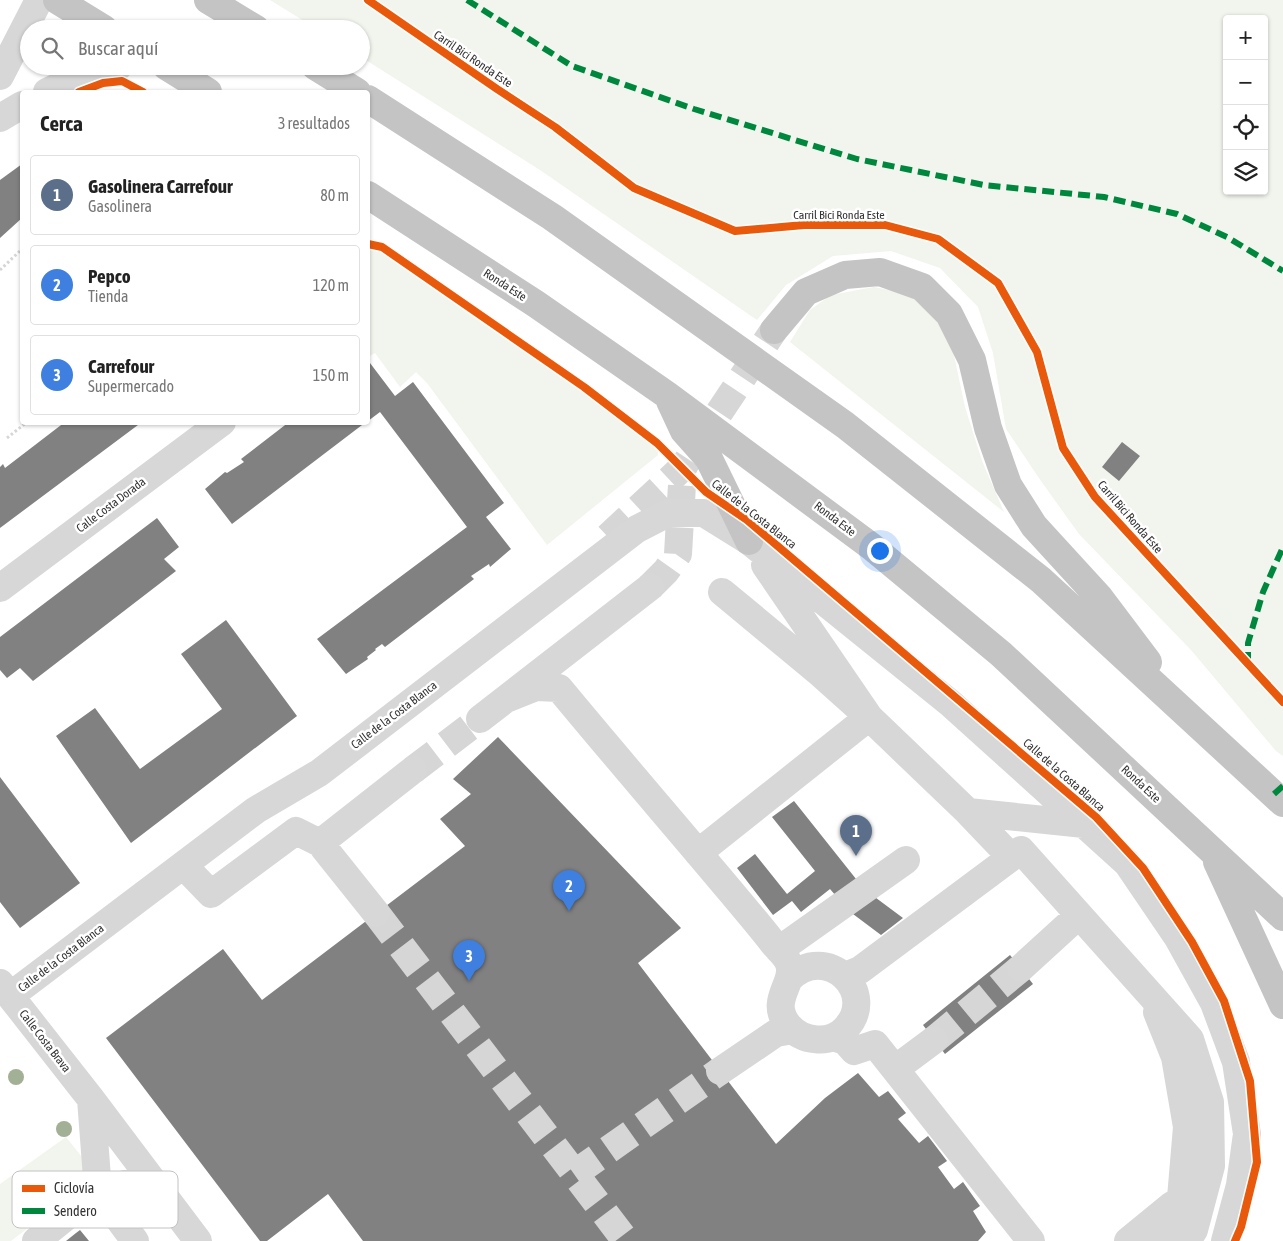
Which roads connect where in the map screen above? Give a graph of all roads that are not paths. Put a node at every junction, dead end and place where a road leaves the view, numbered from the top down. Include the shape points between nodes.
1 (39, 0) edge
2 (57, 0) edge
3 (208, 0) edge
4 (29, 20) edge
5 (89, 20) edge
6 (241, 20) edge
7 (20, 37) edge
8 (82, 75) edge
9 (181, 75) edge
10 (330, 75) edge
11 (0, 76) edge
12 (51, 90) edge
13 (205, 90) edge
14 (354, 90) edge
15 (370, 100) edge
16 (20, 106) edge
17 (0, 118) edge
18 (370, 196) edge
19 (774, 330) tunnel mouth
20 (667, 395) junction
21 (218, 425) edge
22 (608, 537) tunnel mouth
23 (749, 541) junction
24 (650, 587) tunnel mouth
25 (0, 588) edge
26 (722, 592) dead end
27 (506, 698) junction
28 (869, 717) junction
29 (480, 719) tunnel mouth
30 (1191, 719) junction
31 (413, 770) tunnel mouth
32 (1283, 803) edge
33 (256, 810) junction
34 (968, 812) junction
35 (1084, 824) junction
36 (320, 843) junction
37 (1211, 850) junction
38 (698, 853) junction
39 (1012, 857) junction
40 (906, 860) dead end
41 (183, 865) junction
42 (376, 914) tunnel mouth
43 (1079, 915) junction
44 (1283, 917) edge
45 (790, 965) junction
46 (1020, 968) tunnel mouth
47 (852, 978) junction
48 (5, 990) edge
49 (1149, 992) junction
50 (1283, 1005) edge
51 (785, 1027) junction
52 (842, 1035) junction
53 (934, 1040) tunnel mouth
54 (895, 1069) junction
55 (720, 1071) tunnel mouth
56 (91, 1098) junction
57 (96, 1171) edge
58 (146, 1171) edge
59 (1181, 1198) junction
60 (178, 1214) edge
61 (52, 1228) edge
62 (126, 1228) edge
63 (36, 1241) edge
64 (136, 1241) edge
65 (198, 1241) edge
66 (1031, 1241) edge
67 (1128, 1241) edge
68 (1159, 1241) edge
69 (1187, 1241) edge
70 (1225, 1241) edge

1 - 4 street
2 - 5 highway
3 - 6 highway
7 - 11 street
8 - 12 street
9 - 13 highway
10 - 14 highway
15 - 30 highway via 552,216 845,425 1041,580
16 - 17 street
18 - 20 highway, Ronda Este via 536,304
19 - 30 highway via 806,292 845,275 880,272 922,286 949,314 972,360 988,428 1008,484 1034,526 1099,597
20 - 23 highway via 684,430 709,459
20 - 37 highway, Ronda Este via 872,547 994,648
21 - 25 street, Calle Costa Dorada
22 - 33 street, Calle de la Costa Blanca via 307,761
23 - 28 street
23 - 33 street, Calle de la Costa Blanca via 704,514 668,513 637,529 319,773
23 - 35 street, Calle de la Costa Blanca via 950,703
24 - 27 street
26 - 28 street
27 - 29 street
27 - 38 street via 536,686 559,688
28 - 34 street
28 - 38 street
30 - 32 highway
31 - 36 street
33 - 41 street, Calle de la Costa Blanca
34 - 35 street
34 - 39 street
35 - 70 street, Calle de la Costa Blanca via 1126,863 1178,938 1214,1003 1236,1062 1247,1134 1240,1185
36 - 41 street via 296,830 211,894
36 - 42 street
37 - 44 highway, Ronda Este
37 - 50 highway
38 - 45 street
39 - 43 street via 1021,850
39 - 47 street
40 - 45 street
41 - 48 street, Calle de la Costa Blanca
43 - 46 street
43 - 49 street
45 - 47 street via 825,966
45 - 51 street via 781,998
47 - 52 street via 855,1009
48 - 56 street, Calle Costa Brava
49 - 59 street via 1175,1057 1187,1127
49 - 69 street via 1190,1039 1210,1102 1211,1166 1194,1230
51 - 52 street via 812,1039
51 - 55 street
52 - 54 street via 854,1051 875,1044
53 - 54 street
54 - 66 street
56 - 57 street
56 - 58 street, Calle Costa Brava
59 - 67 street
59 - 68 street
60 - 65 street, Calle Costa Brava
61 - 63 street
62 - 64 street

